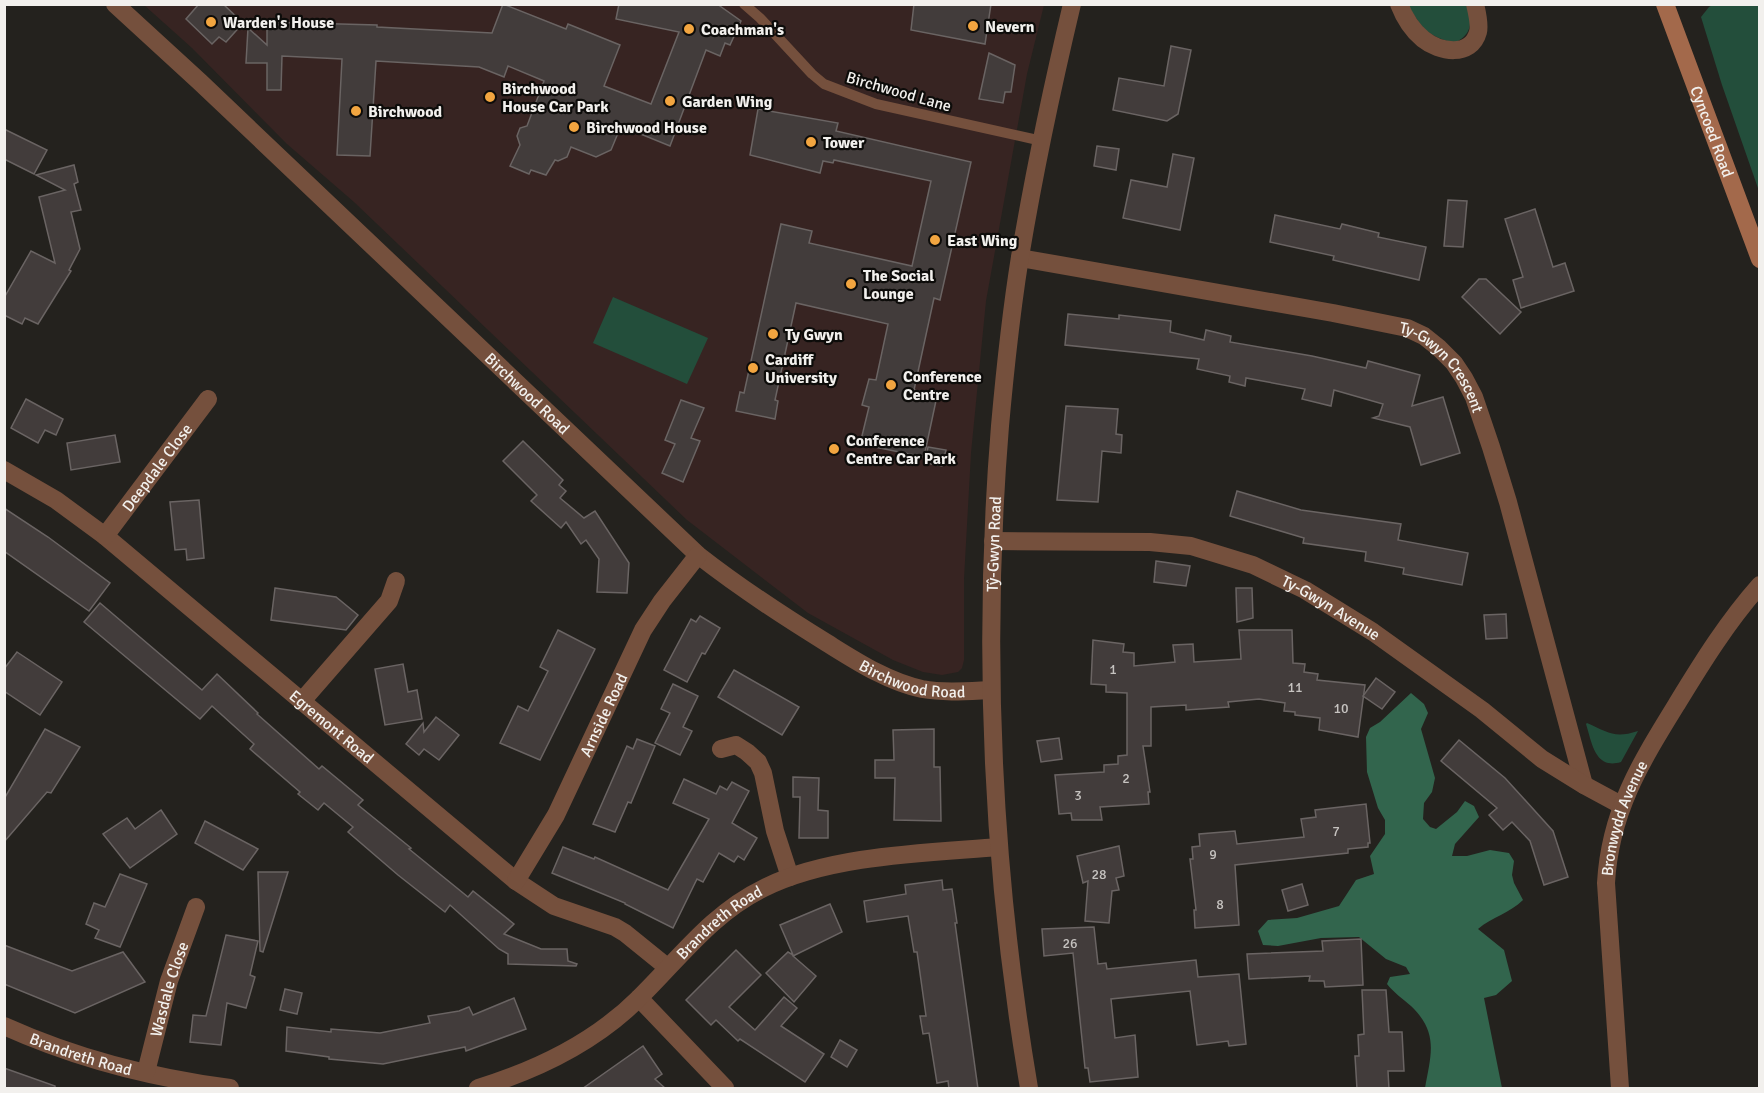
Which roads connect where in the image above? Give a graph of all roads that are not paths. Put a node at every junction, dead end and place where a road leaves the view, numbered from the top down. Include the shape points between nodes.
1 (115, 4) edge
2 (744, 4) edge
3 (1072, 4) edge
4 (1399, 4) edge
5 (1475, 4) edge
6 (1670, 6) edge
7 (1042, 141) junction
8 (1020, 258) junction
9 (1760, 259) edge
10 (208, 399) dead end
11 (4, 470) edge
12 (105, 536) junction
13 (993, 541) junction
14 (698, 555) junction
15 (396, 581) dead end
16 (1760, 585) edge
17 (991, 690) junction
18 (302, 701) junction
19 (721, 748) dead end
20 (1584, 785) junction
21 (1621, 805) junction
22 (999, 847) junction
23 (790, 878) junction
24 (516, 881) junction
25 (196, 907) dead end
26 (667, 967) junction
27 (639, 998) junction
28 (4, 1026) edge
29 (147, 1072) junction
30 (230, 1089) edge
31 (478, 1089) edge
32 (724, 1089) edge
33 (1029, 1089) edge
34 (1620, 1089) edge

1 - 14 street, Birchwood Road
2 - 7 lane, Birchwood Lane via 824,84 876,104
3 - 7 street, Tŷ-Gwyn Road
4 - 5 street via 1424,40 1454,51 1467,48 1479,31
6 - 9 street, Cyncoed Road
7 - 8 street, Tŷ-Gwyn Road
8 - 13 street, Tŷ-Gwyn Road via 1003,398
8 - 20 street, Ty-Gwyn Crescent via 1407,328 1439,348 1454,363 1474,397 1491,447
10 - 12 street, Deepdale Close
11 - 12 street, Egremont Road via 56,500
12 - 18 street, Egremont Road
13 - 17 street, Tŷ-Gwyn Road
13 - 20 street, Ty-Gwyn Avenue via 1191,546 1253,565 1305,590 1373,632 1482,710 1542,759
14 - 17 street, Birchwood Road via 808,632 882,674 937,691
14 - 24 street, Arnside Road via 643,630 556,815
15 - 18 street via 388,601
16 - 21 street, Bronwydd Avenue via 1710,650 1659,732
17 - 22 street, Tŷ-Gwyn Road
18 - 24 street, Egremont Road
19 - 23 street via 736,745 758,762
20 - 21 street, Ty-Gwyn Avenue
21 - 34 street, Bronwydd Avenue via 1606,883
22 - 23 street, Brandreth Road via 852,862
22 - 33 street, Tŷ-Gwyn Road
23 - 26 street, Brandreth Road via 765,887 733,907
24 - 26 street, Egremont Road via 555,906 615,927
25 - 29 street, Wasdale Close via 169,981
26 - 27 street, Brandreth Road
27 - 31 street, Brandreth Road via 609,1024 564,1053
27 - 32 street
28 - 29 street, Brandreth Road via 61,1048
29 - 30 street, Brandreth Road

